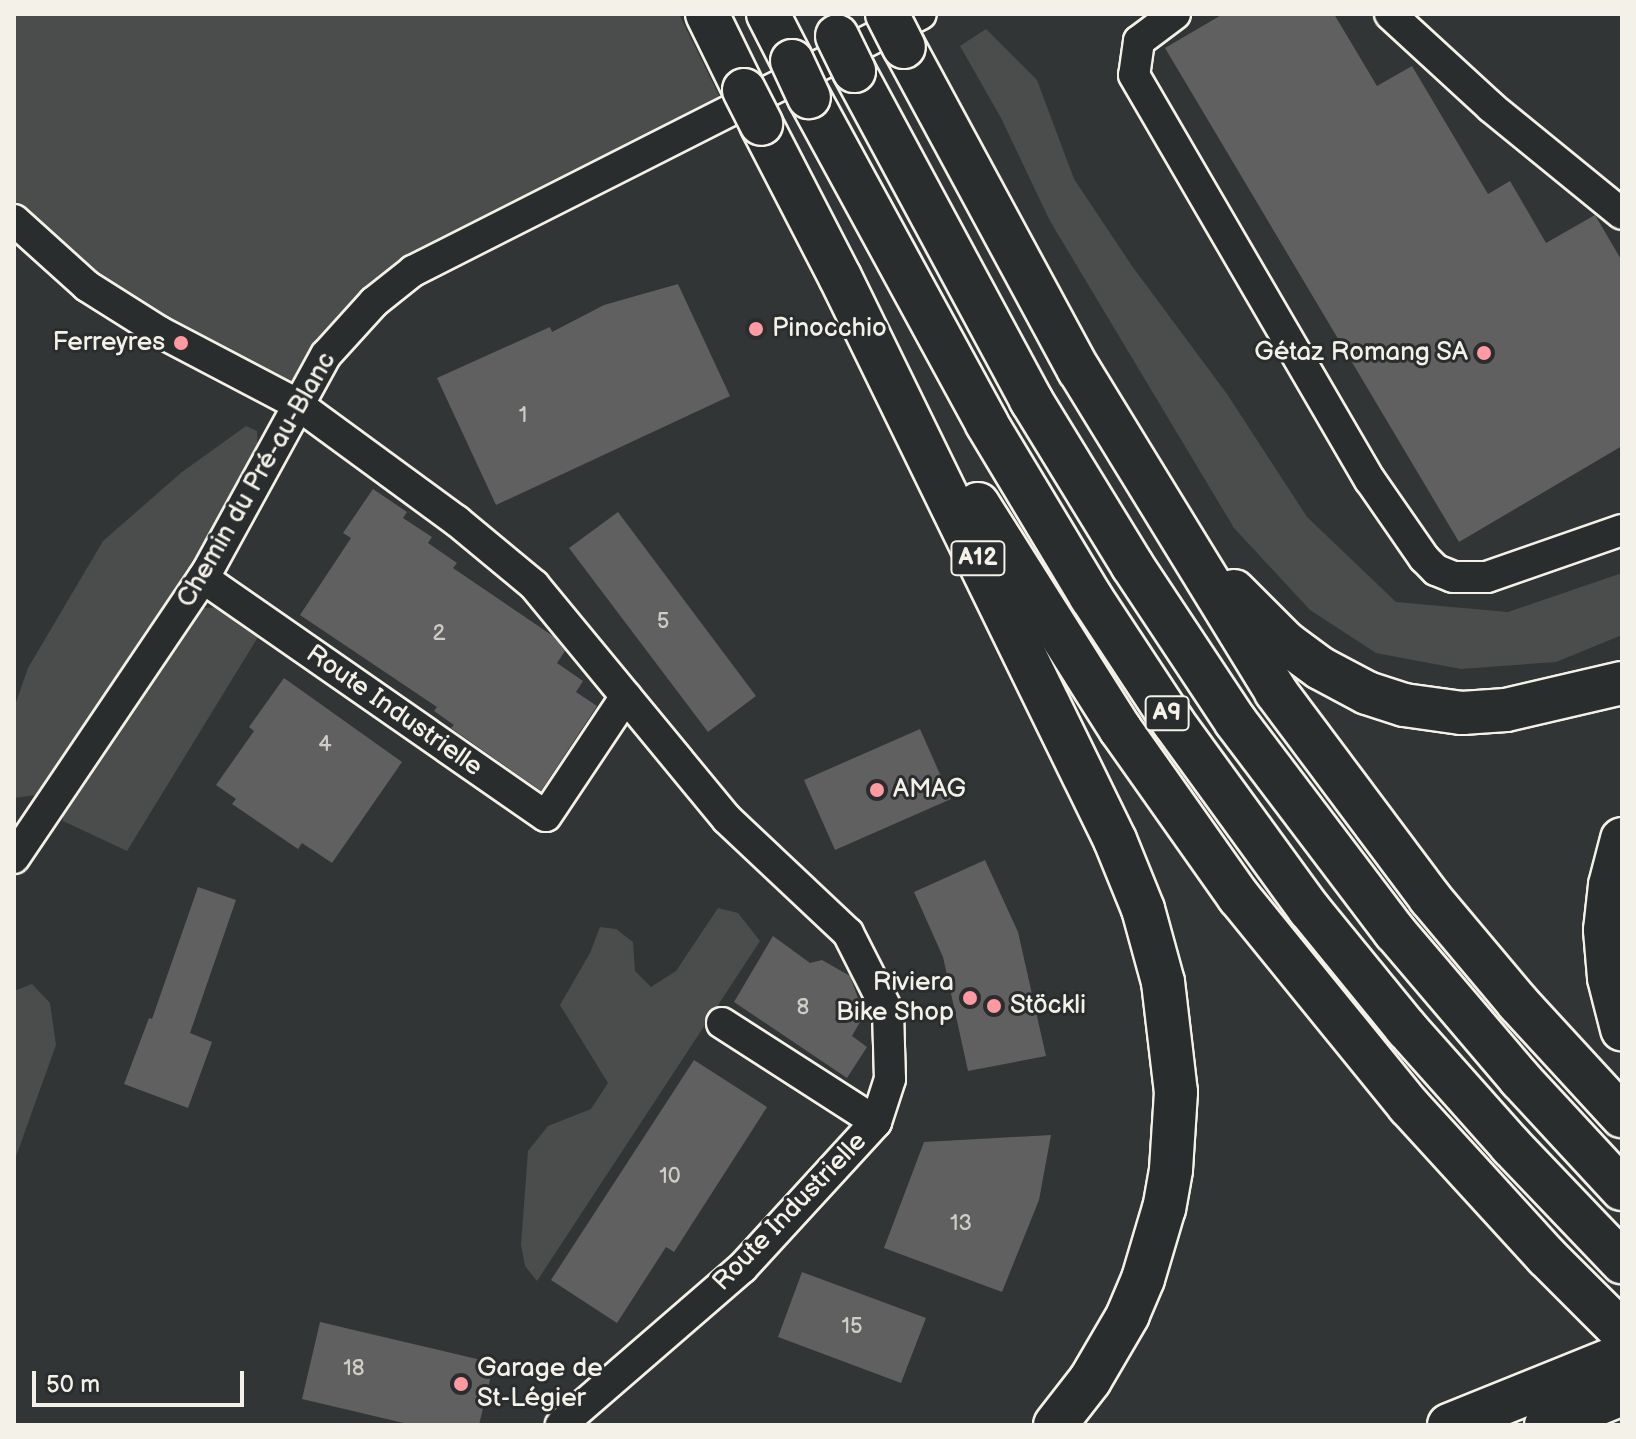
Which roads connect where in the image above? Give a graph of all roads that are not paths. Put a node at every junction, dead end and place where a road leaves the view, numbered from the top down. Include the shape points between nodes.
1 (707, 14) edge
2 (768, 14) edge
3 (1175, 14) edge
4 (1390, 14) edge
5 (904, 25) edge
6 (839, 40) edge
7 (1622, 214) edge
8 (14, 220) edge
9 (840, 277) junction
10 (297, 404) junction
11 (1145, 481) junction
12 (1622, 530) edge
13 (203, 578) junction
14 (1622, 683) edge
15 (626, 696) junction
16 (1622, 839) edge
17 (14, 858) edge
18 (722, 1023) dead end
19 (1622, 1029) edge
20 (1622, 1116) edge
21 (876, 1122) junction
22 (1622, 1189) edge
23 (1622, 1262) edge
24 (1622, 1332) edge
25 (1613, 1371) edge
26 (561, 1425) edge
27 (1055, 1425) edge
28 (1449, 1425) edge
29 (1546, 1425) edge

1 - 9 highway, A12
2 - 23 highway, A9 via 993,436 1173,722 1309,909 1406,1028
3 - 12 street via 1139,41 1134,75 1370,480 1424,558 1453,577 1487,577
4 - 7 street via 1491,107
5 - 10 street, Chemin du Pré-au-Blanc via 413,271 374,302 326,355
5 - 11 highway via 1038,300
6 - 22 highway, A9 via 1031,400 1236,722 1411,952
8 - 10 street, Route Industrielle via 60,265 125,311
9 - 24 highway via 1084,675 1239,897 1409,1106
9 - 27 highway, A12 via 1115,840 1143,909 1163,982 1176,1092 1164,1208 1128,1315 1090,1380
10 - 13 street, Chemin du Pré-au-Blanc
10 - 15 street, Route Industrielle via 457,521 534,585
11 - 14 highway via 1269,627 1320,668 1367,693 1424,709 1482,712 1529,707
11 - 20 highway via 1276,692 1354,799 1509,993
13 - 15 street, Route Industrielle via 546,816
13 - 17 street, Chemin du Pré-au-Blanc
15 - 21 street, Route Industrielle via 727,819 848,933 888,1012 890,1079
16 - 19 highway via 1605,930 1609,978
18 - 21 street
21 - 26 street, Route Industrielle via 742,1268
25 - 28 highway
25 - 29 highway

